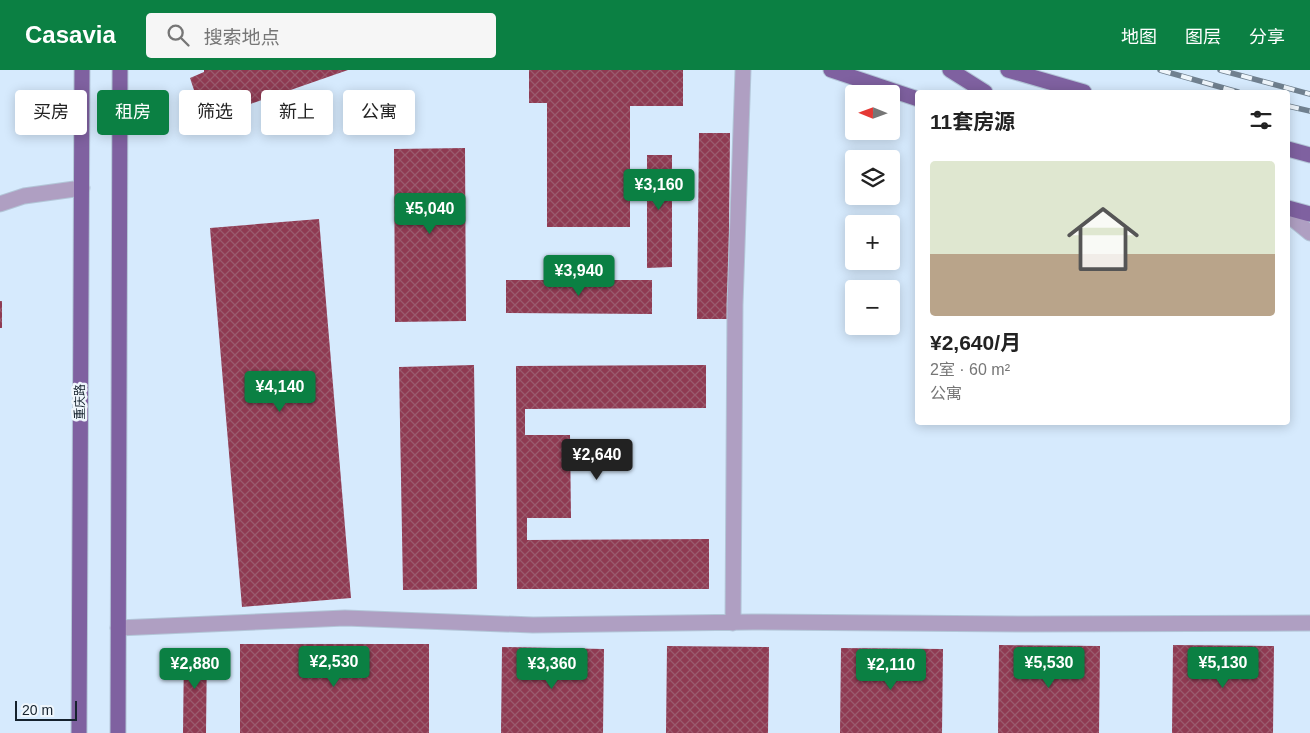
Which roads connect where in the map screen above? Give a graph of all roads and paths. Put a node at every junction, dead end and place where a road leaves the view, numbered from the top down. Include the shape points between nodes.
1 (82, 70) edge
2 (120, 70) edge
3 (743, 70) edge
4 (832, 70) edge
5 (950, 70) edge
6 (1008, 70) edge
7 (982, 90) edge
8 (1077, 90) edge
9 (915, 98) edge
10 (1290, 150) edge
11 (1310, 155) edge
12 (82, 188) junction
13 (0, 204) edge
14 (1290, 209) edge
15 (1310, 214) edge
16 (1290, 217) edge
17 (1310, 233) edge
18 (733, 623) junction
19 (1310, 623) edge
20 (118, 628) junction
21 (78, 733) edge
22 (118, 733) edge

1 - 12 main road, 重庆路
2 - 20 main road
3 - 18 street via 734,305
4 - 9 main road
5 - 7 main road
6 - 8 main road
10 - 11 main road
12 - 13 street via 24,196
12 - 21 main road, 重庆路
14 - 15 main road
16 - 17 street
18 - 19 street
18 - 20 street via 533,625 344,618
20 - 22 main road

